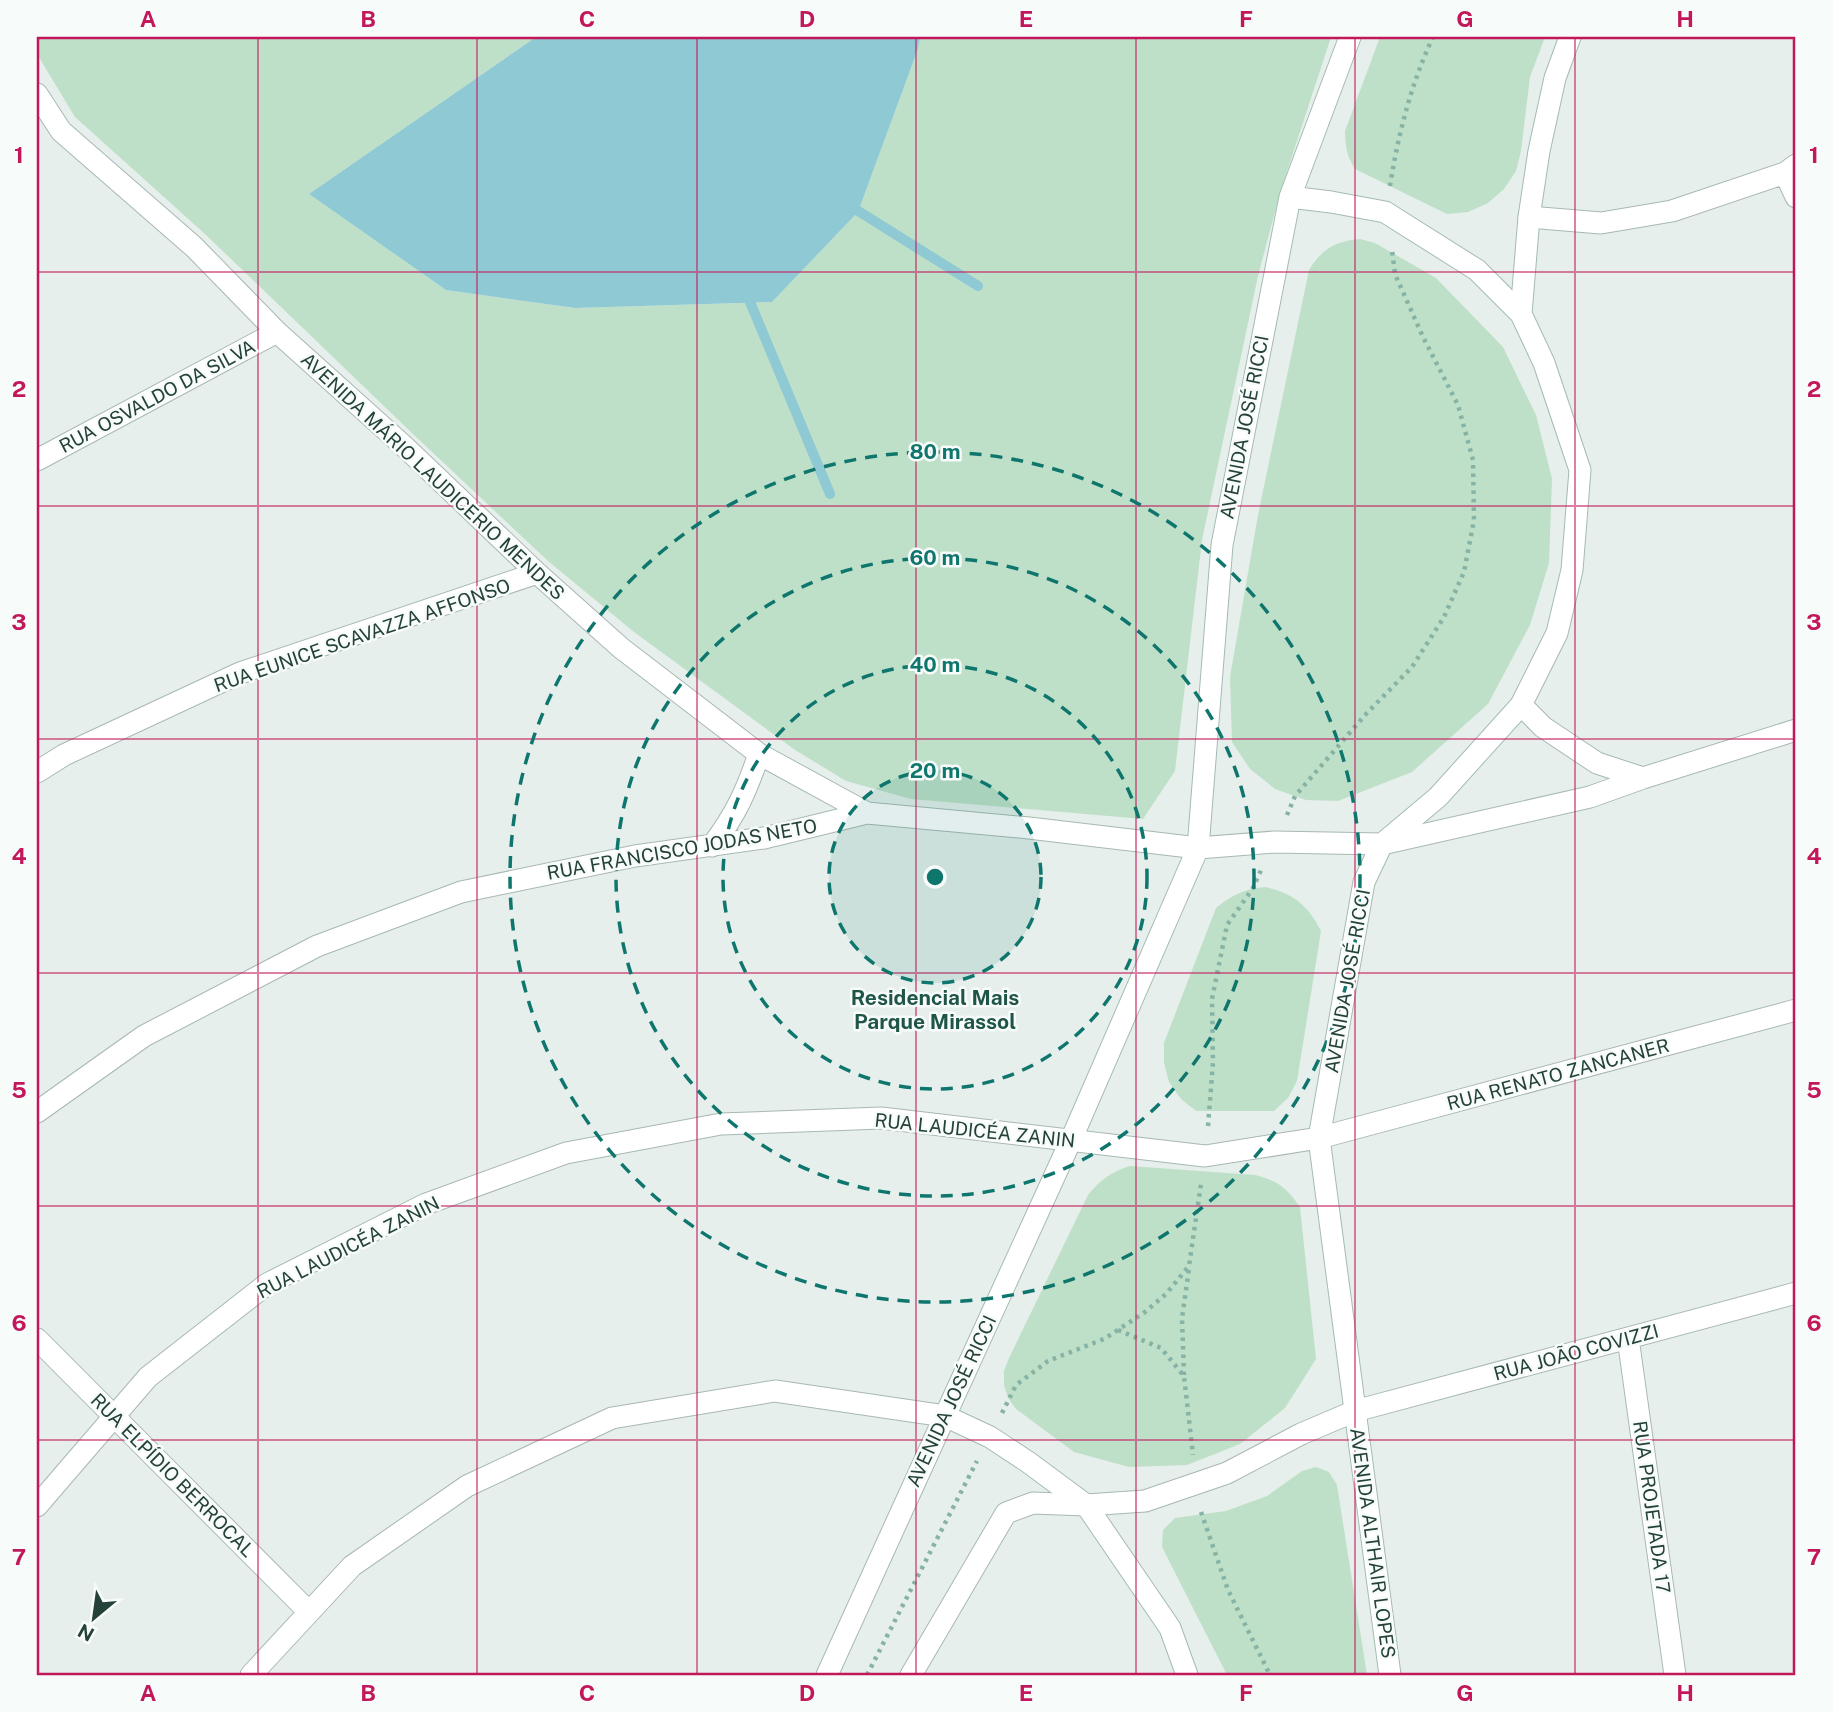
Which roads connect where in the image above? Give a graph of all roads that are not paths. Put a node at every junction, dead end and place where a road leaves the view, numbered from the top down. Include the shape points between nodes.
1 (1350, 37) edge
2 (1570, 37) edge
3 (37, 94) edge
4 (1791, 169) edge
5 (1290, 197) junction
6 (1796, 197) edge
7 (1529, 217) junction
8 (1521, 314) junction
9 (277, 332) junction
10 (37, 460) edge
11 (537, 573) junction
12 (1521, 705) junction
13 (1796, 730) edge
14 (759, 754) junction
15 (37, 772) edge
16 (1643, 778) junction
17 (867, 813) junction
18 (1382, 844) junction
19 (712, 846) junction
20 (1198, 848) junction
21 (1796, 1010) edge
22 (37, 1112) edge
23 (1320, 1138) junction
24 (1072, 1140) junction
25 (1796, 1293) edge
26 (1628, 1338) junction
27 (37, 1339) edge
28 (1355, 1411) junction
29 (114, 1416) junction
30 (944, 1416) junction
31 (1086, 1505) junction
32 (37, 1506) edge
33 (309, 1612) junction
34 (251, 1675) edge
35 (827, 1675) edge
36 (911, 1675) edge
37 (1187, 1675) edge
38 (1390, 1675) edge
39 (1675, 1675) edge

1 - 5 street, AVENIDA JOSÉ RICCI
2 - 7 street, AVENIDA JOSÉ RICCI via 1555,78
3 - 9 street, AVENIDA MÁRIO LAUDICERIO MENDES via 61,131 194,247
4 - 6 street
4 - 7 street via 1672,211 1601,223
5 - 8 street via 1385,212 1477,270
5 - 20 street, AVENIDA JOSÉ RICCI via 1222,545
7 - 8 street, AVENIDA JOSÉ RICCI
8 - 12 street, AVENIDA JOSÉ RICCI via 1544,363 1580,470 1572,570 1557,633
9 - 10 street, RUA OSVALDO DA SILVA
9 - 11 street, AVENIDA MÁRIO LAUDICERIO MENDES
11 - 14 street, AVENIDA MÁRIO LAUDICERIO MENDES via 621,648
11 - 15 street, RUA EUNICE SCAVAZZA AFFONSO via 240,673
12 - 16 street via 1543,727 1597,763
12 - 18 street, AVENIDA JOSÉ RICCI via 1438,797
13 - 16 street, RUA FRANCISCO JODAS NETO
14 - 17 street, AVENIDA MÁRIO LAUDICERIO MENDES
14 - 19 street via 745,795
16 - 18 street, RUA FRANCISCO JODAS NETO via 1590,797
17 - 19 street, RUA FRANCISCO JODAS NETO
17 - 20 street, RUA FRANCISCO JODAS NETO
18 - 20 street, RUA FRANCISCO JODAS NETO via 1274,842
18 - 23 street, AVENIDA JOSÉ RICCI via 1364,882
19 - 22 street, RUA FRANCISCO JODAS NETO via 635,856 461,892 317,946 144,1036
20 - 24 street, AVENIDA JOSÉ RICCI
21 - 23 street, RUA RENATO ZANCANER
23 - 24 street, RUA LAUDICÉA ZANIN via 1205,1156
23 - 28 street, AVENIDA JOSÉ RICCI
24 - 29 street, RUA LAUDICÉA ZANIN via 881,1118 721,1124 566,1153 426,1204 267,1284 148,1377
24 - 30 street, AVENIDA JOSÉ RICCI
25 - 26 street, RUA JOÃO COVIZZI
26 - 28 street, RUA JOÃO COVIZZI
26 - 39 street, RUA PROJETADA 17
27 - 29 street, RUA ELPÍDIO BERROCAL
28 - 31 street via 1227,1473 1145,1502
28 - 38 street, AVENIDA ALTHAIR LOPES
29 - 32 street, RUA LAUDICÉA ZANIN
29 - 33 street, RUA ELPÍDIO BERROCAL
30 - 31 street via 990,1437
30 - 33 street via 775,1391 612,1418 467,1486 352,1566
30 - 35 street, AVENIDA JOSÉ RICCI
31 - 36 street via 1033,1503 1006,1513
31 - 37 street via 1170,1628
33 - 34 street

